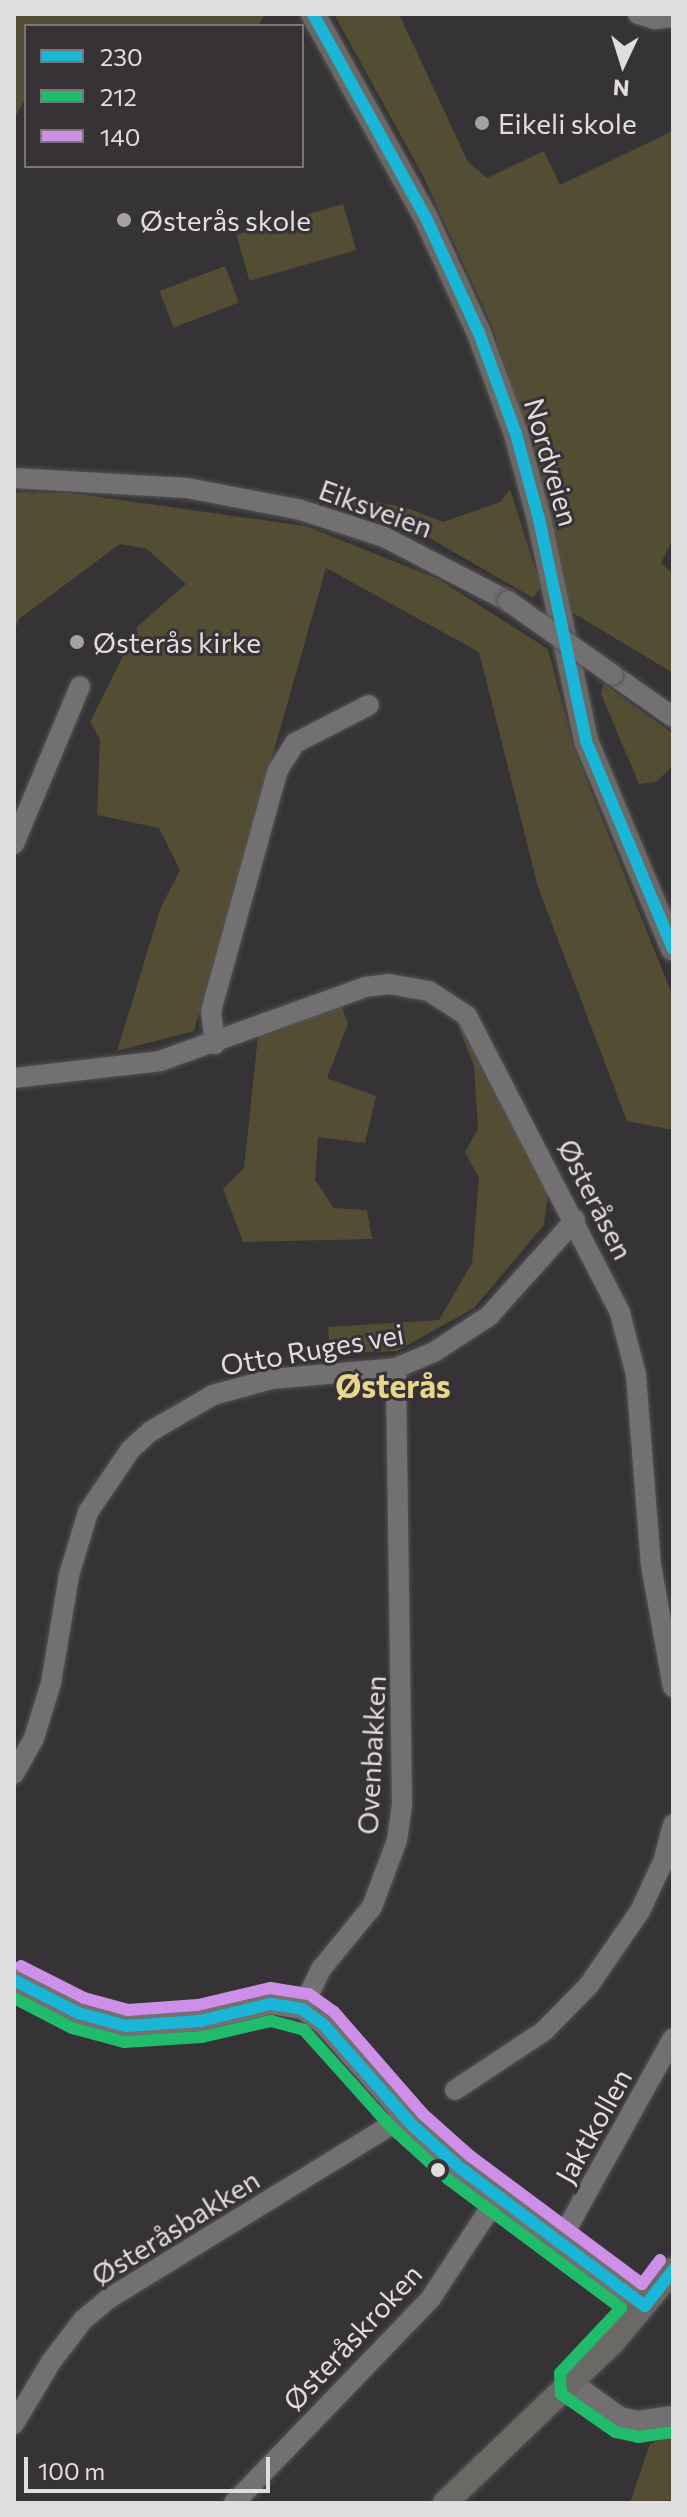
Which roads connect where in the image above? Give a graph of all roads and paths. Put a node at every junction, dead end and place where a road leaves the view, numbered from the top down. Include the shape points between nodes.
1 (313, 14) edge
2 (638, 14) edge
3 (673, 17) edge
4 (14, 478) edge
5 (80, 686) dead end
6 (369, 705) dead end
7 (673, 717) edge
8 (14, 844) edge
9 (673, 949) edge
10 (215, 1044) junction
11 (14, 1078) edge
12 (575, 1220) junction
13 (396, 1368) junction
14 (673, 1687) edge
15 (14, 1774) edge
16 (673, 1824) edge
17 (14, 1980) edge
18 (302, 2009) junction
19 (673, 2038) edge
20 (455, 2090) dead end
21 (404, 2117) junction
22 (497, 2198) junction
23 (560, 2241) junction
24 (673, 2270) edge
25 (645, 2306) junction
26 (573, 2383) junction
27 (673, 2416) edge
28 (14, 2424) edge
29 (234, 2503) edge
30 (445, 2503) edge

1 - 9 main road, Nordveien via 426,218 479,333 516,434 539,519 586,741
2 - 3 street
4 - 7 street, Eiksveien, bridge via 187,488 301,510 384,537 508,601
5 - 8 street
6 - 10 street via 295,743 278,770 211,1011
10 - 11 street, Østeråsen via 118,1068
10 - 12 street, Østeråsen via 365,987 407,986 448,1001 482,1038
12 - 13 street, Otto Ruges vei via 489,1316 434,1352
12 - 14 street, Østeråsen via 613,1294 636,1375 648,1538
13 - 15 street, Otto Ruges vei via 240,1386 188,1408 131,1449 98,1493 83,1526 51,1683 34,1738
13 - 18 street, Ovenbakken via 402,1805 397,1840 372,1907 321,1969
16 - 20 street via 652,1887 589,1985 544,2031
17 - 18 street via 78,2013 126,2026 200,2021 271,2004
18 - 21 street via 323,2024
19 - 23 street, Jaktkollen
21 - 22 street
21 - 28 street, Østeråsbakken via 108,2299 83,2320 51,2362
22 - 23 street
22 - 29 street, Østeråskroken via 431,2298
23 - 25 street
24 - 25 main road
25 - 26 main road
26 - 27 street via 620,2417 648,2421
26 - 30 main road

